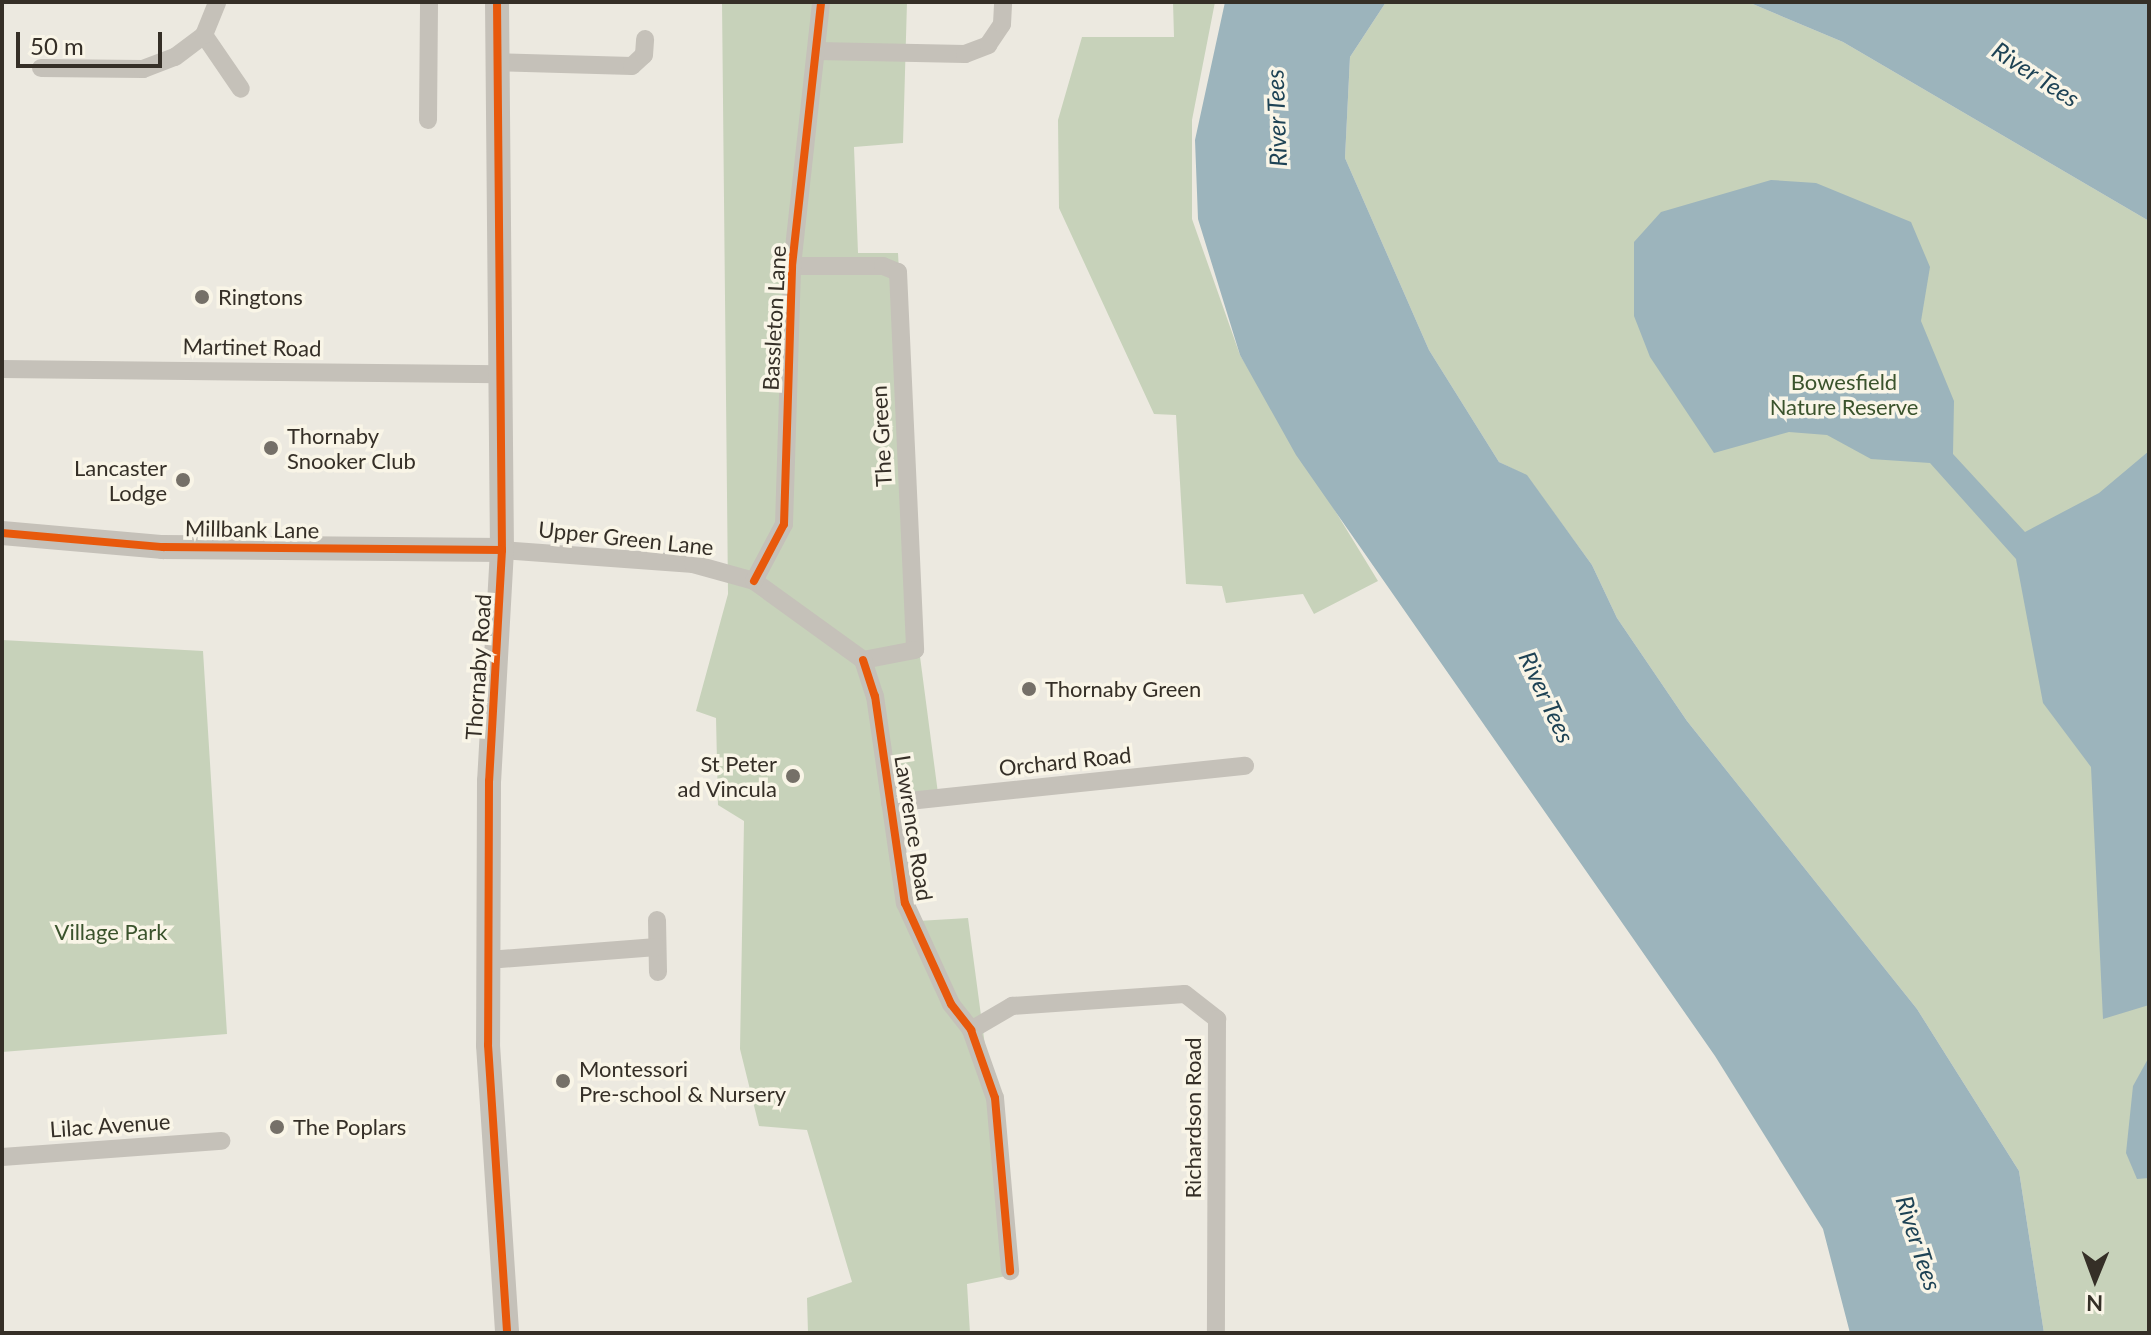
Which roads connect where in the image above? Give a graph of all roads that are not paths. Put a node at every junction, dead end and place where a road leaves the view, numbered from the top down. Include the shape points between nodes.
1 (217, 2) edge
2 (429, 2) edge
3 (497, 2) edge
4 (821, 2) edge
5 (1003, 2) edge
6 (204, 35) junction
7 (645, 39) dead end
8 (817, 51) junction
9 (495, 62) junction
10 (41, 68) dead end
11 (241, 89) dead end
12 (428, 120) dead end
13 (792, 266) junction
14 (2, 369) edge
15 (501, 374) junction
16 (2, 533) edge
17 (502, 550) junction
18 (754, 581) junction
19 (863, 660) junction
20 (1245, 766) dead end
21 (890, 803) junction
22 (657, 920) dead end
23 (657, 947) junction
24 (488, 960) junction
25 (658, 972) dead end
26 (971, 1030) junction
27 (221, 1141) dead end
28 (2, 1157) edge
29 (1010, 1271) dead end
30 (507, 1333) edge
31 (1216, 1333) edge

1 - 6 street
2 - 12 street
3 - 9 street, Thornaby Road
4 - 8 street, Bassleton Lane
5 - 8 street via 1002,24 988,45 965,54
6 - 10 street via 175,57 143,69
6 - 11 street
7 - 9 street via 644,55 632,66
8 - 13 street, Bassleton Lane
9 - 15 street, Thornaby Road
13 - 18 street, Bassleton Lane via 784,524
13 - 19 street, The Green via 883,266 898,272 915,650
14 - 15 street, Martinet Road
15 - 17 street, Thornaby Road
16 - 17 street, Millbank Lane via 163,547
17 - 18 street, Upper Green Lane via 693,564
17 - 24 street, Thornaby Road
18 - 19 street, Upper Green Lane
19 - 21 street, Lawrence Road via 875,696
20 - 21 street, Orchard Road
21 - 26 street, Lawrence Road via 905,903 951,1004
22 - 23 street
23 - 24 street
23 - 25 street
24 - 30 street, Thornaby Road via 489,1149
26 - 29 street, Lawrence Road via 995,1098
26 - 31 street, Richardson Road via 1012,1006 1185,994 1217,1019
27 - 28 street, Lilac Avenue

